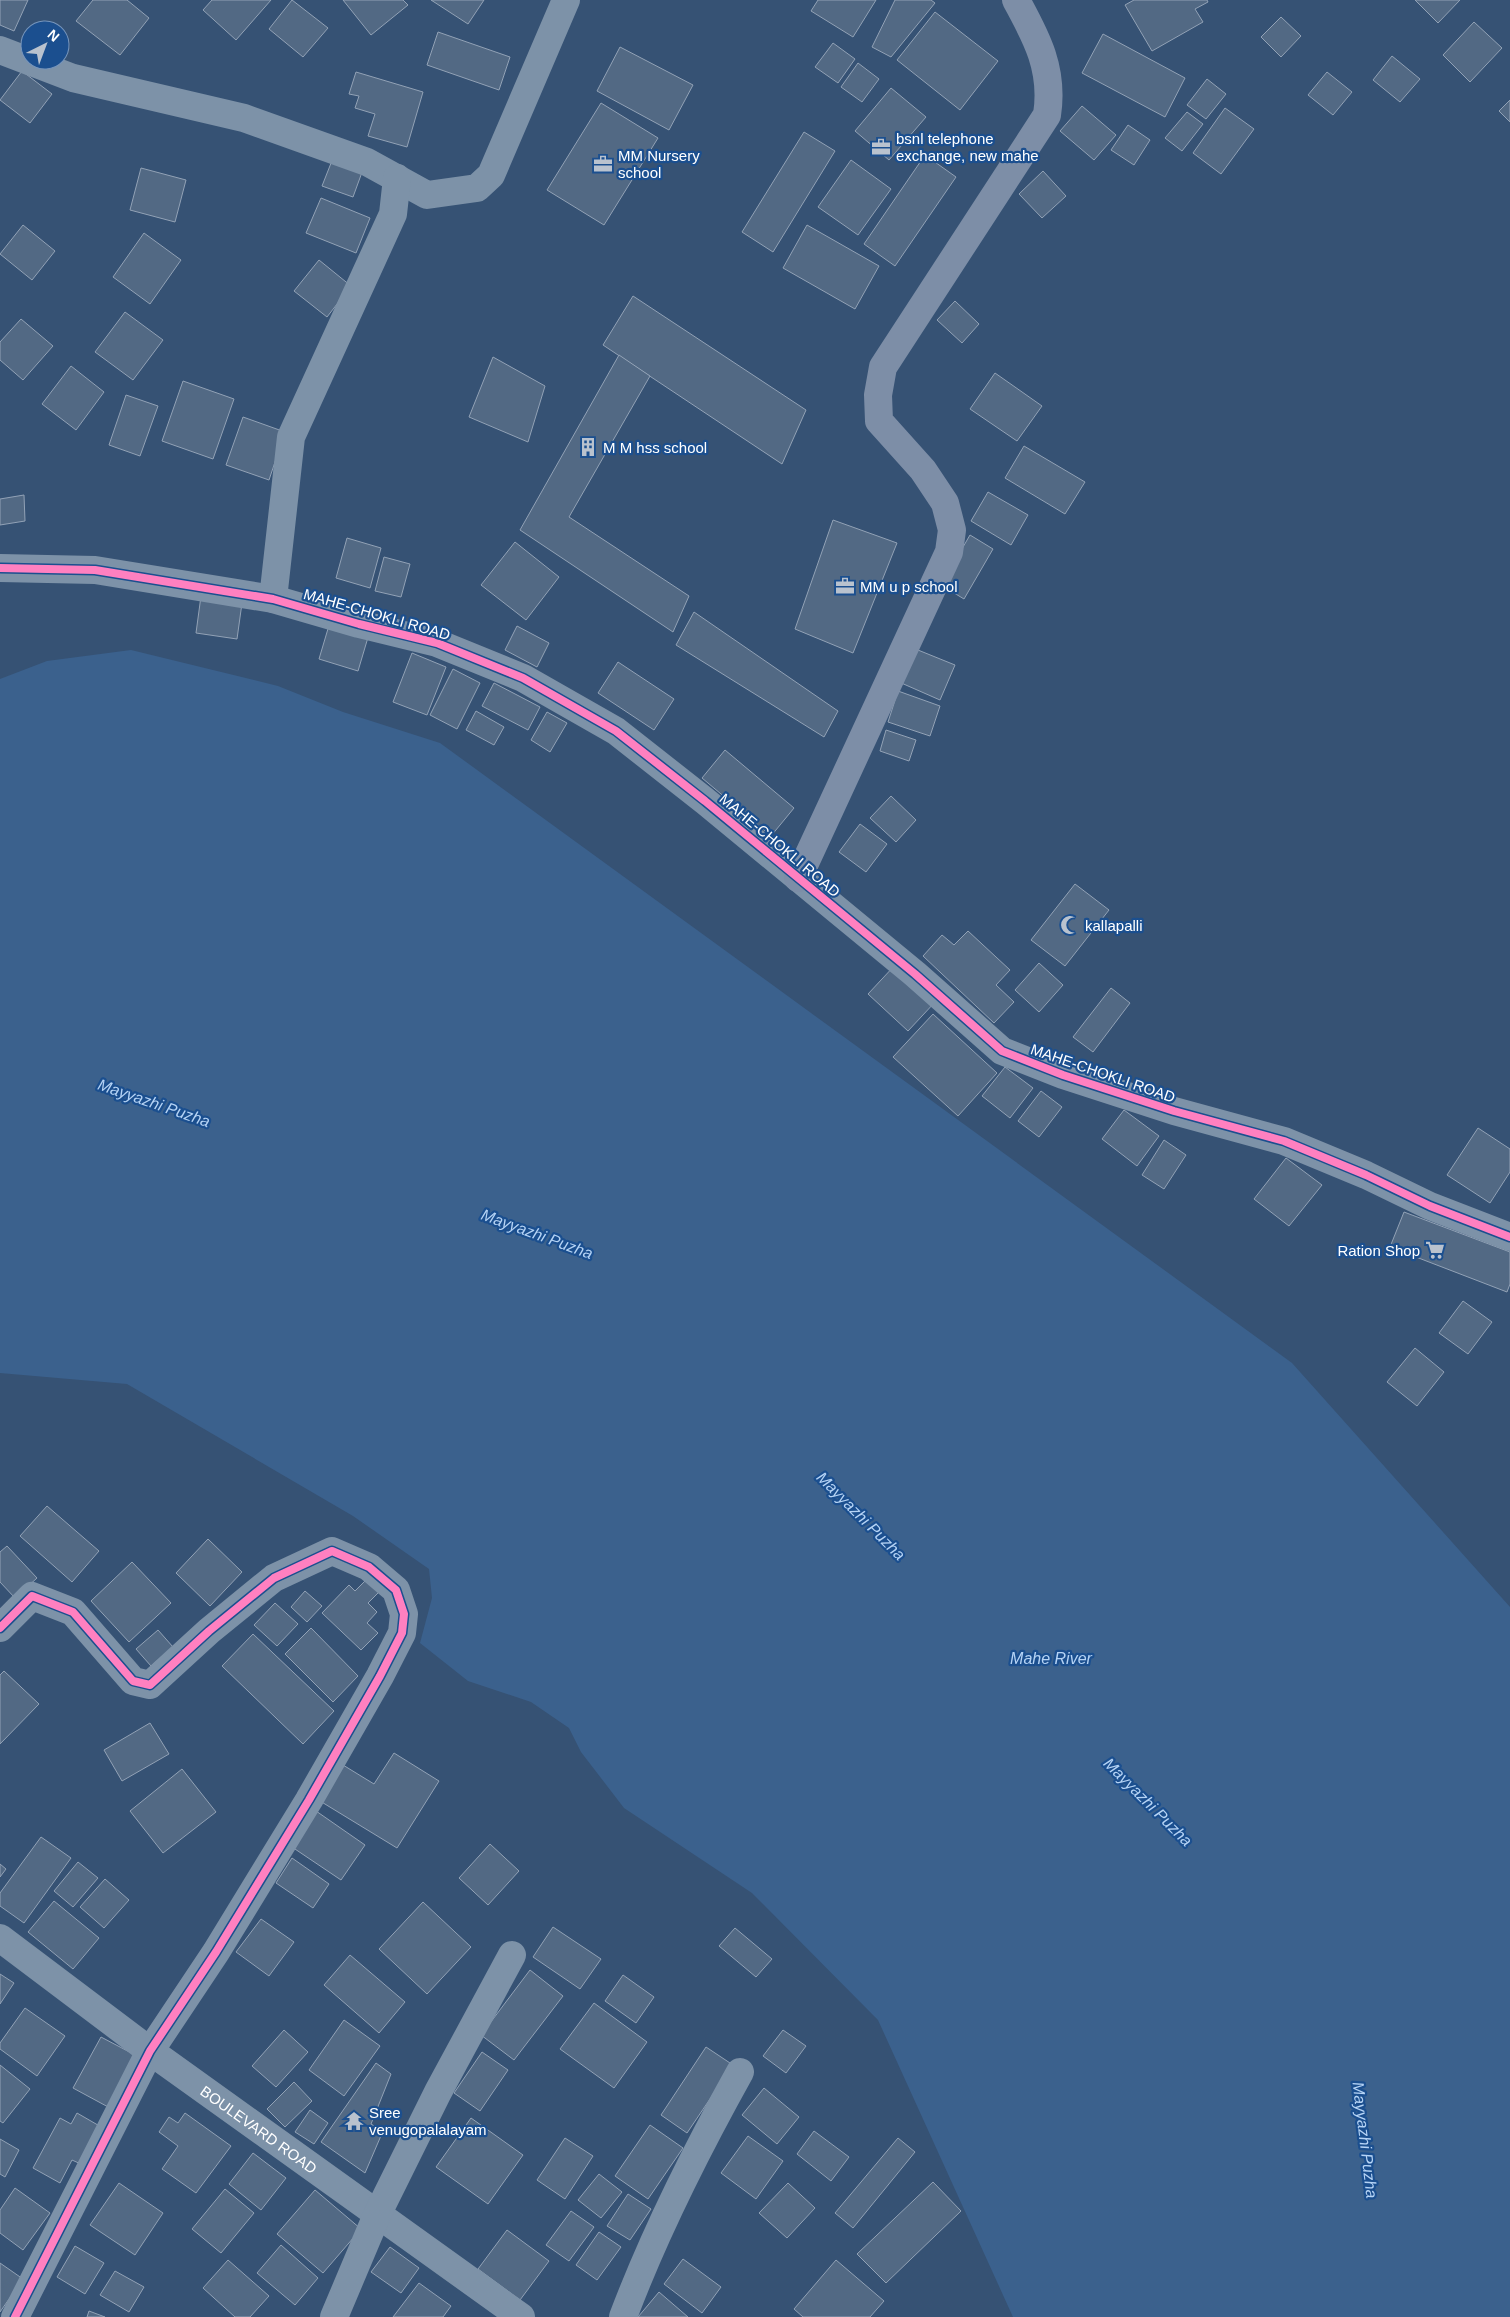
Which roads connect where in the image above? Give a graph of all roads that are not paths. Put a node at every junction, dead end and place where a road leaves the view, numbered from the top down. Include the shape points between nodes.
1 (566, 0) edge
2 (1016, 0) edge
3 (0, 50) edge
4 (397, 178) junction
5 (0, 568) edge
6 (273, 599) junction
7 (798, 878) junction
8 (1510, 1237) edge
9 (0, 1628) edge
10 (0, 1938) edge
11 (512, 1955) dead end
12 (150, 2051) junction
13 (740, 2072) dead end
14 (376, 2215) junction
15 (15, 2317) edge
16 (334, 2317) edge
17 (520, 2317) edge
18 (623, 2317) edge

1 - 4 street via 491,175 477,188 427,195
2 - 7 main road via 1038,39 1047,72 1050,96 1047,115 884,367 878,395 879,421 923,470 945,503 952,530 948,552
3 - 4 street via 74,78 244,118 367,162
4 - 6 street via 393,214 291,437
5 - 6 street, MAHE-CHOKLI ROAD via 95,570
6 - 7 street, MAHE-CHOKLI ROAD via 437,643 523,678 616,731
7 - 8 street, MAHE-CHOKLI ROAD via 1002,1051 1063,1075 1174,1111 1284,1141 1430,1206
9 - 12 street via 32,1596 73,1612 133,1681 150,1685 274,1578 332,1551 369,1567 396,1590 404,1614 402,1633 380,1676 216,1952
10 - 12 street, BOULEVARD ROAD
11 - 14 street
12 - 14 street, BOULEVARD ROAD
12 - 15 street
13 - 18 street via 708,2129 646,2257
14 - 16 street
14 - 17 street, BOULEVARD ROAD

